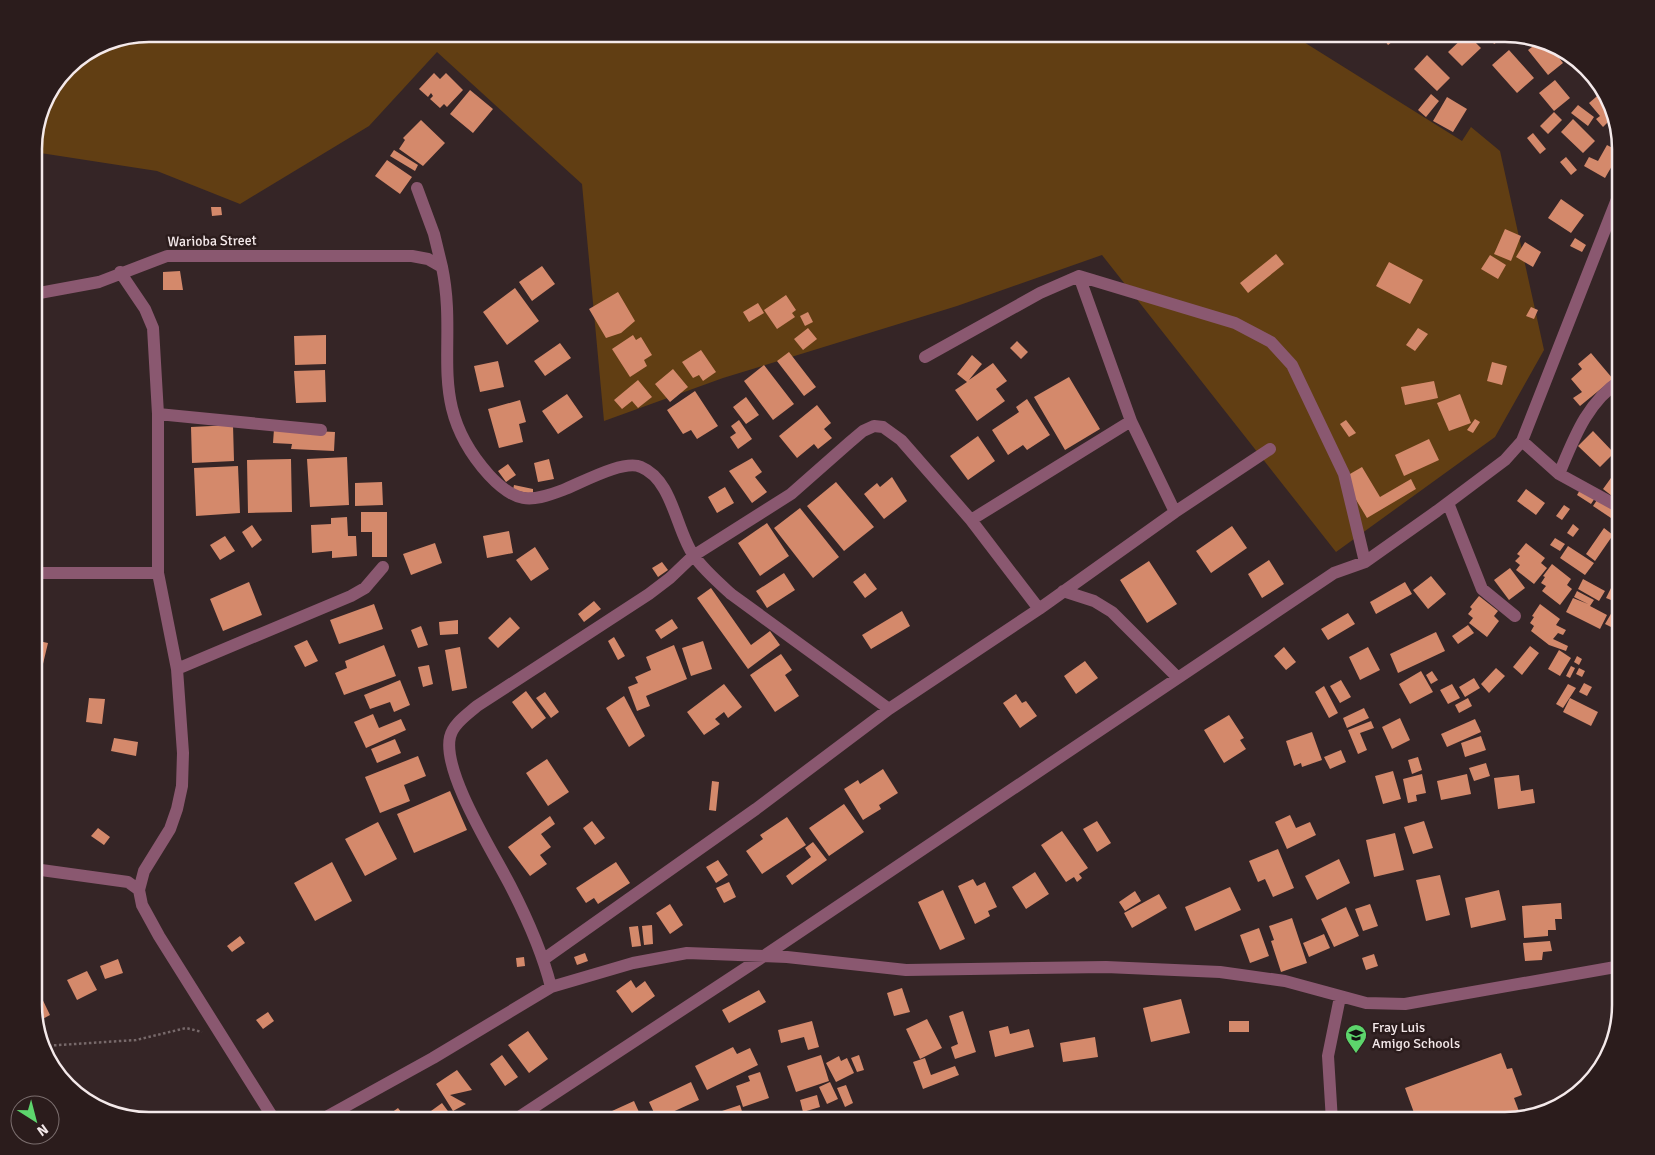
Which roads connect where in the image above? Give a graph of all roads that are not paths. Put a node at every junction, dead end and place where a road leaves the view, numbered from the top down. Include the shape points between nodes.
1 (417, 188) dead end
2 (1612, 212) edge
3 (442, 267) junction
4 (120, 272) junction
5 (1079, 276) junction
6 (43, 293) edge
7 (925, 357) dead end
8 (1612, 387) edge
9 (158, 414) junction
10 (1131, 421) junction
11 (321, 430) dead end
12 (1522, 441) junction
13 (1270, 449) dead end
14 (1559, 474) junction
15 (1448, 503) junction
16 (1612, 503) edge
17 (1175, 512) junction
18 (971, 520) junction
19 (693, 556) junction
20 (1365, 562) junction
21 (383, 567) dead end
22 (1334, 572) junction
23 (43, 573) edge
24 (158, 573) junction
25 (1063, 591) junction
26 (1039, 609) junction
27 (1515, 616) dead end
28 (177, 669) junction
29 (1177, 677) junction
30 (889, 709) junction
31 (1079, 743) junction
32 (43, 870) edge
33 (139, 890) junction
34 (764, 956) junction
35 (544, 959) junction
36 (1612, 968) edge
37 (551, 987) junction
38 (1340, 997) junction
39 (269, 1112) edge
40 (335, 1112) edge
41 (527, 1112) edge
42 (1331, 1112) edge

1 - 3 street
2 - 12 street
3 - 4 street, Warioba Street via 428,259 412,256 167,256
3 - 19 street via 446,287 447,377 452,413 476,460 497,483 526,500 542,498 625,465 640,466 662,484
4 - 6 street, Warioba Street via 78,287
4 - 9 street via 145,309 153,328
5 - 7 street via 1040,293
5 - 10 street
5 - 20 street via 1235,323 1271,342 1292,364 1344,474
8 - 14 street via 1580,424
9 - 11 street
9 - 24 street
10 - 17 street
10 - 18 street
12 - 14 street
12 - 15 street via 1505,460
13 - 17 street
14 - 16 street
15 - 20 street
15 - 27 street via 1482,589
17 - 25 street
18 - 19 street via 897,436 883,427 874,426 856,437 791,494
18 - 26 street
19 - 30 street via 731,594
19 - 35 street via 648,594 477,706 457,723 450,735 450,758 466,802
20 - 22 street
21 - 28 street via 365,588 351,596
22 - 29 street
22 - 31 street via 1330,584 1096,742
23 - 24 street
24 - 28 street
25 - 26 street
25 - 29 street via 1094,601 1112,612
26 - 30 street
28 - 33 street via 182,786 170,829 144,871
29 - 31 street
30 - 35 street via 756,809
31 - 34 street
32 - 33 street via 128,882
33 - 39 street via 142,905 159,936
34 - 37 street via 687,953 633,963
34 - 38 street via 906,970 1106,967 1220,972 1285,980
34 - 41 street
35 - 37 street
36 - 38 street via 1405,1004 1366,1003
37 - 40 street
38 - 42 street via 1328,1056

